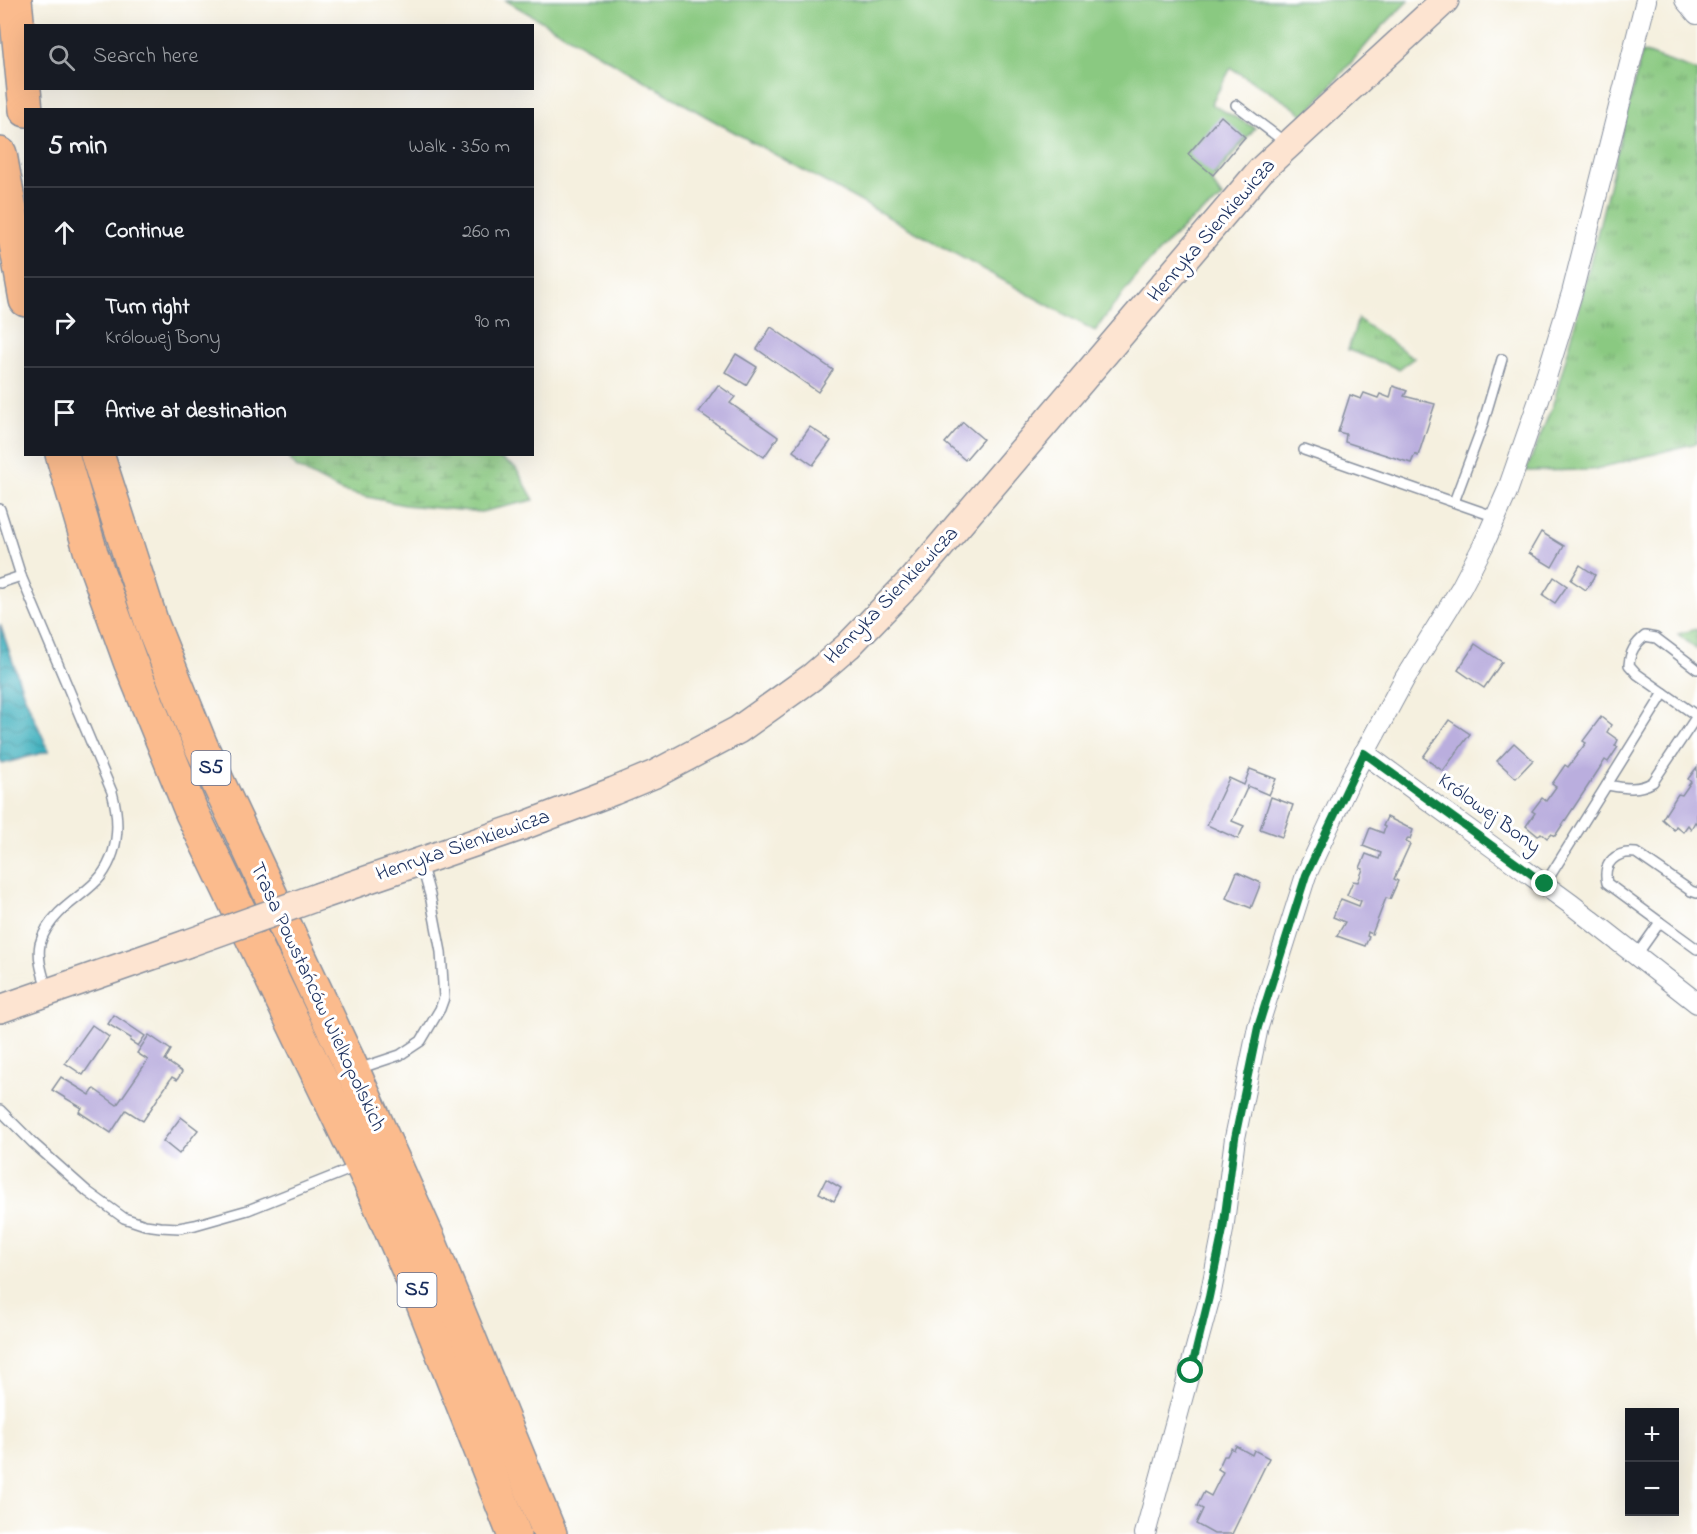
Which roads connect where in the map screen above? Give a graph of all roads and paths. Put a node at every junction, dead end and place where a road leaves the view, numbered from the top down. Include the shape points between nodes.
1 (15, 0) edge
2 (1445, 0) edge
3 (1646, 0) edge
4 (1685, 0) edge
5 (1697, 14) edge
6 (24, 90) edge
7 (24, 90) edge
8 (1236, 105) dead end
9 (26, 108) edge
10 (1288, 145) junction
11 (0, 154) edge
12 (24, 289) edge
13 (1502, 359) dead end
14 (1304, 450) dead end
15 (63, 456) edge
16 (98, 456) edge
17 (1454, 502) junction
18 (0, 508) edge
19 (1496, 517) junction
20 (21, 576) junction
21 (0, 583) edge
22 (1697, 669) edge
23 (1664, 693) junction
24 (1697, 716) edge
25 (1364, 753) junction
26 (1607, 785) junction
27 (421, 861) junction
28 (1545, 884) junction
29 (1697, 893) edge
30 (1660, 922) junction
31 (1697, 949) edge
32 (1636, 956) junction
33 (48, 992) junction
34 (1697, 1003) edge
35 (0, 1009) edge
36 (353, 1071) junction
37 (0, 1110) edge
38 (362, 1165) junction
39 (514, 1534) edge
40 (550, 1534) edge
41 (1145, 1534) edge

1 - 7 highway
2 - 10 street, Henryka Sienkiewicza
3 - 19 street via 1570,301 1527,438
4 - 5 street
6 - 9 highway
8 - 10 lane
10 - 27 street, Henryka Sienkiewicza via 1260,171 911,581 848,646 812,676 738,729 655,774
11 - 12 highway
13 - 17 lane
14 - 17 lane
15 - 38 highway, Trasa Powstańców Wielkopolskich / S5 via 130,661 192,813
16 - 36 highway, Trasa Powstańców Wielkopolskich / S5 via 152,624 201,746
17 - 19 lane
18 - 20 lane
19 - 25 street via 1461,588
20 - 21 lane
20 - 33 lane via 112,792 118,820 113,854 100,876 52,920 40,942
22 - 23 lane via 1656,638 1645,636 1637,642 1629,665
23 - 24 lane
23 - 26 lane
24 - 26 lane via 1653,782 1644,787
25 - 28 street, Królowej Bony
25 - 41 street via 1306,875 1258,1027 1209,1297
26 - 28 lane
27 - 33 street, Henryka Sienkiewicza, bridge
27 - 36 lane via 441,952 444,998 421,1041 400,1055
28 - 32 street, Królowej Bony
29 - 30 lane via 1636,853 1616,856 1605,874 1606,883
30 - 31 lane
30 - 32 lane
32 - 34 street, Królowej Bony
33 - 35 street, Henryka Sienkiewicza
36 - 40 highway, Trasa Powstańców Wielkopolskich / S5 via 428,1238
37 - 38 lane via 88,1192 124,1218 145,1225 195,1225 248,1210
38 - 39 highway, Trasa Powstańców Wielkopolskich / S5 via 422,1301

